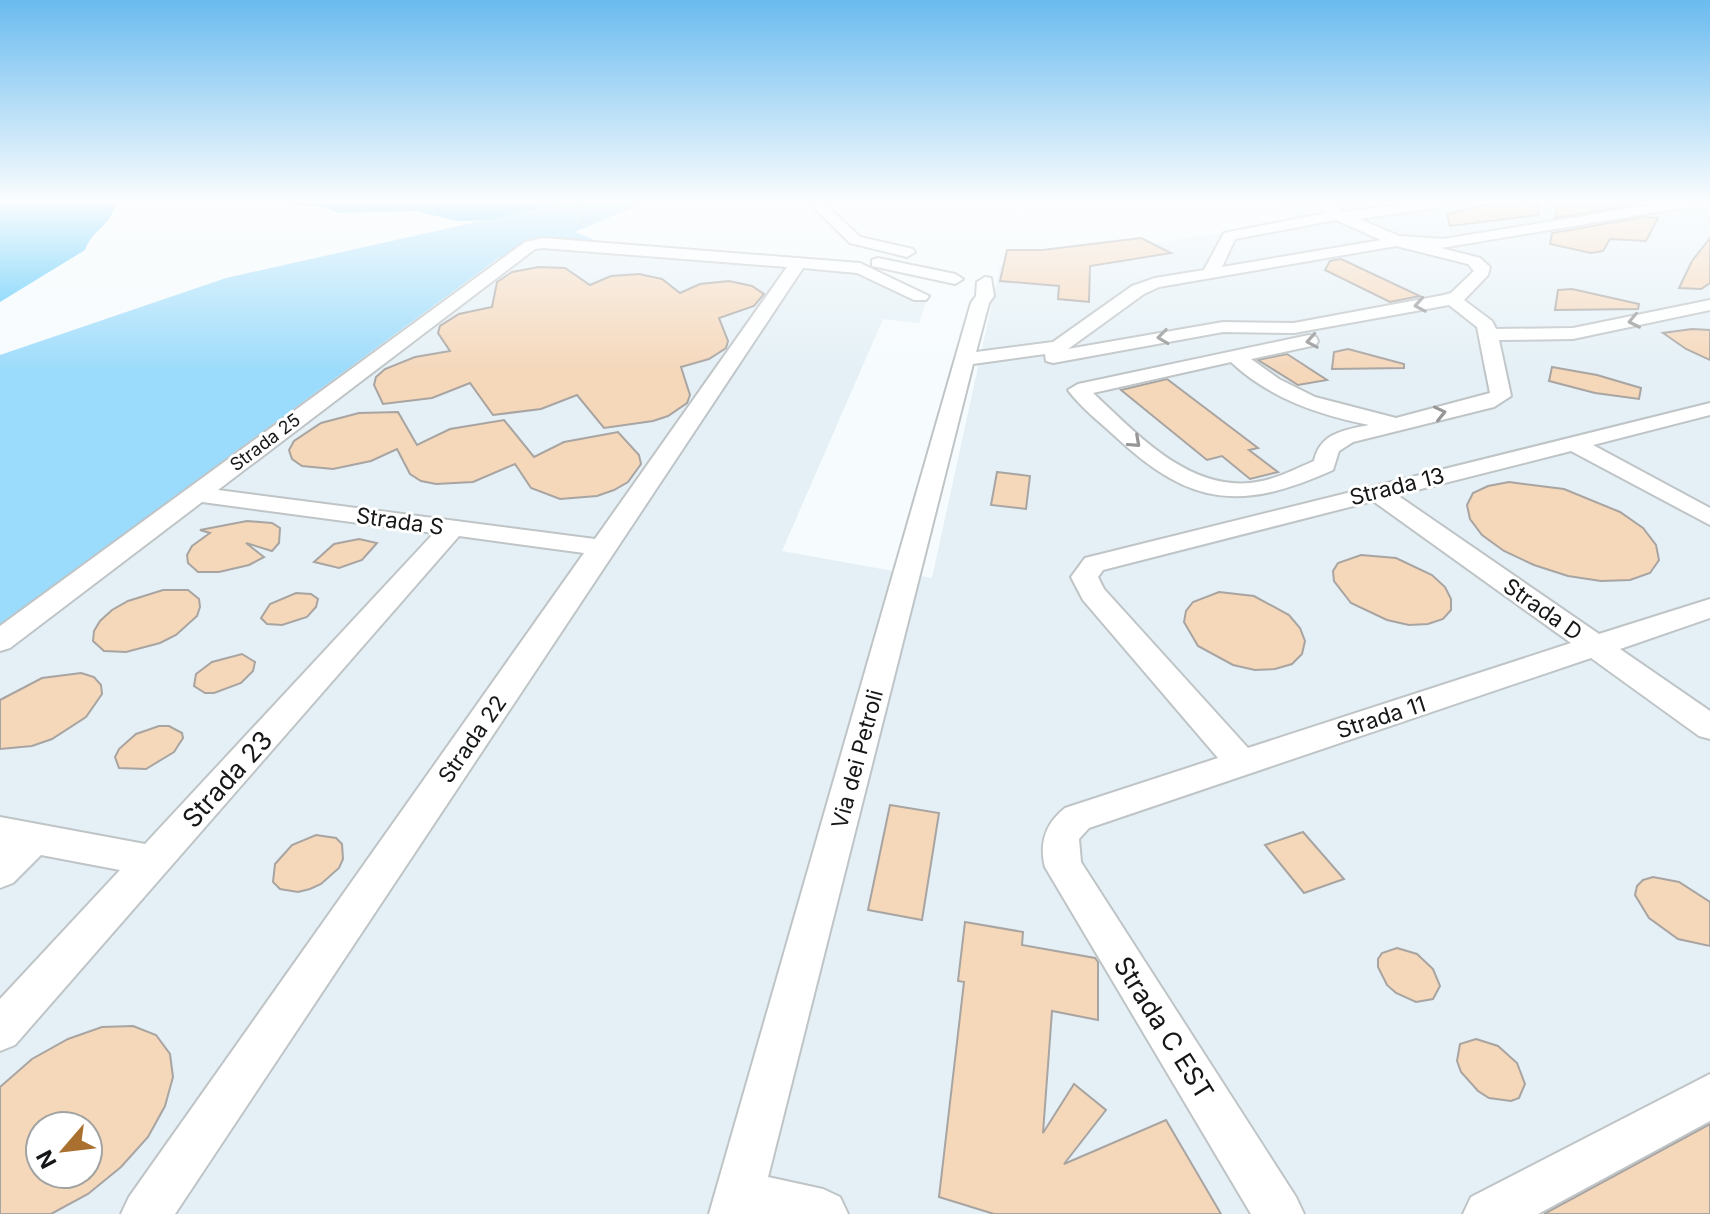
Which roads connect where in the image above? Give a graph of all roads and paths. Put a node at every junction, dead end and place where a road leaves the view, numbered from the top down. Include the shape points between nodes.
1 (510, 260) edge
2 (755, 260) edge
3 (865, 260) edge
4 (938, 260) edge
5 (1217, 260) edge
6 (1292, 260) edge
7 (1471, 260) edge
8 (798, 263) junction
9 (1210, 274) junction
10 (970, 284) junction
11 (920, 296) dead end
12 (1452, 299) junction
13 (1710, 305) edge
14 (1471, 312) junction
15 (1489, 334) junction
16 (1250, 352) junction
17 (964, 363) junction
18 (1710, 409) edge
19 (1401, 422) junction
20 (1573, 443) junction
21 (1376, 492) junction
22 (197, 494) junction
23 (1710, 518) edge
24 (453, 528) junction
25 (604, 548) junction
26 (1710, 608) edge
27 (0, 641) edge
28 (1596, 646) junction
29 (1710, 727) edge
30 (1242, 763) junction
31 (17, 835) edge
32 (1059, 838) joint
33 (153, 861) junction
34 (0, 872) edge
35 (0, 1030) edge
36 (1710, 1097) edge
37 (737, 1204) edge
38 (146, 1214) edge
39 (823, 1214) edge
40 (1279, 1214) edge
41 (1488, 1214) edge

1 - 22 street, Strada 25
2 - 8 street, Strada 25
3 - 10 street
4 - 10 street
5 - 9 street
6 - 9 street
7 - 12 street via 1483,269
8 - 11 street via 860,268
8 - 25 street, Strada 22
9 - 17 street via 1144,287 1058,347
10 - 17 street, Via dei Petroli
12 - 14 street
12 -> 17 street via 1294,328 1223,327 1062,355
13 -> 15 street via 1547,338
14 - 15 street
14 -> 16 street
19 -> 15 street via 1501,396
16 - 19 street via 1239,359 1305,400 1360,417
16 -> 19 street via 1078,390 1160,465 1198,485 1228,491 1297,479 1325,465 1326,452 1339,440
17 - 37 street, Via dei Petroli
18 - 20 street, Strada 13
20 - 21 street, Strada 13
20 - 23 street
21 - 28 street, Strada D
21 - 30 street, Strada 13 via 1104,559 1086,570 1093,594
22 - 24 street, Strada S
22 - 27 street, Strada 25
24 - 25 street, Strada S
24 - 33 street, Strada 23
25 - 38 street, Strada 22
26 - 28 street, Strada 11
28 - 29 street, Strada D
28 - 30 street, Strada 11
30 - 32 street, Strada 11 via 1077,818
31 - 33 street
31 - 34 street
32 - 40 street, Strada C EST via 1064,867
33 - 35 street, Strada 23
36 - 41 street
37 - 39 street

